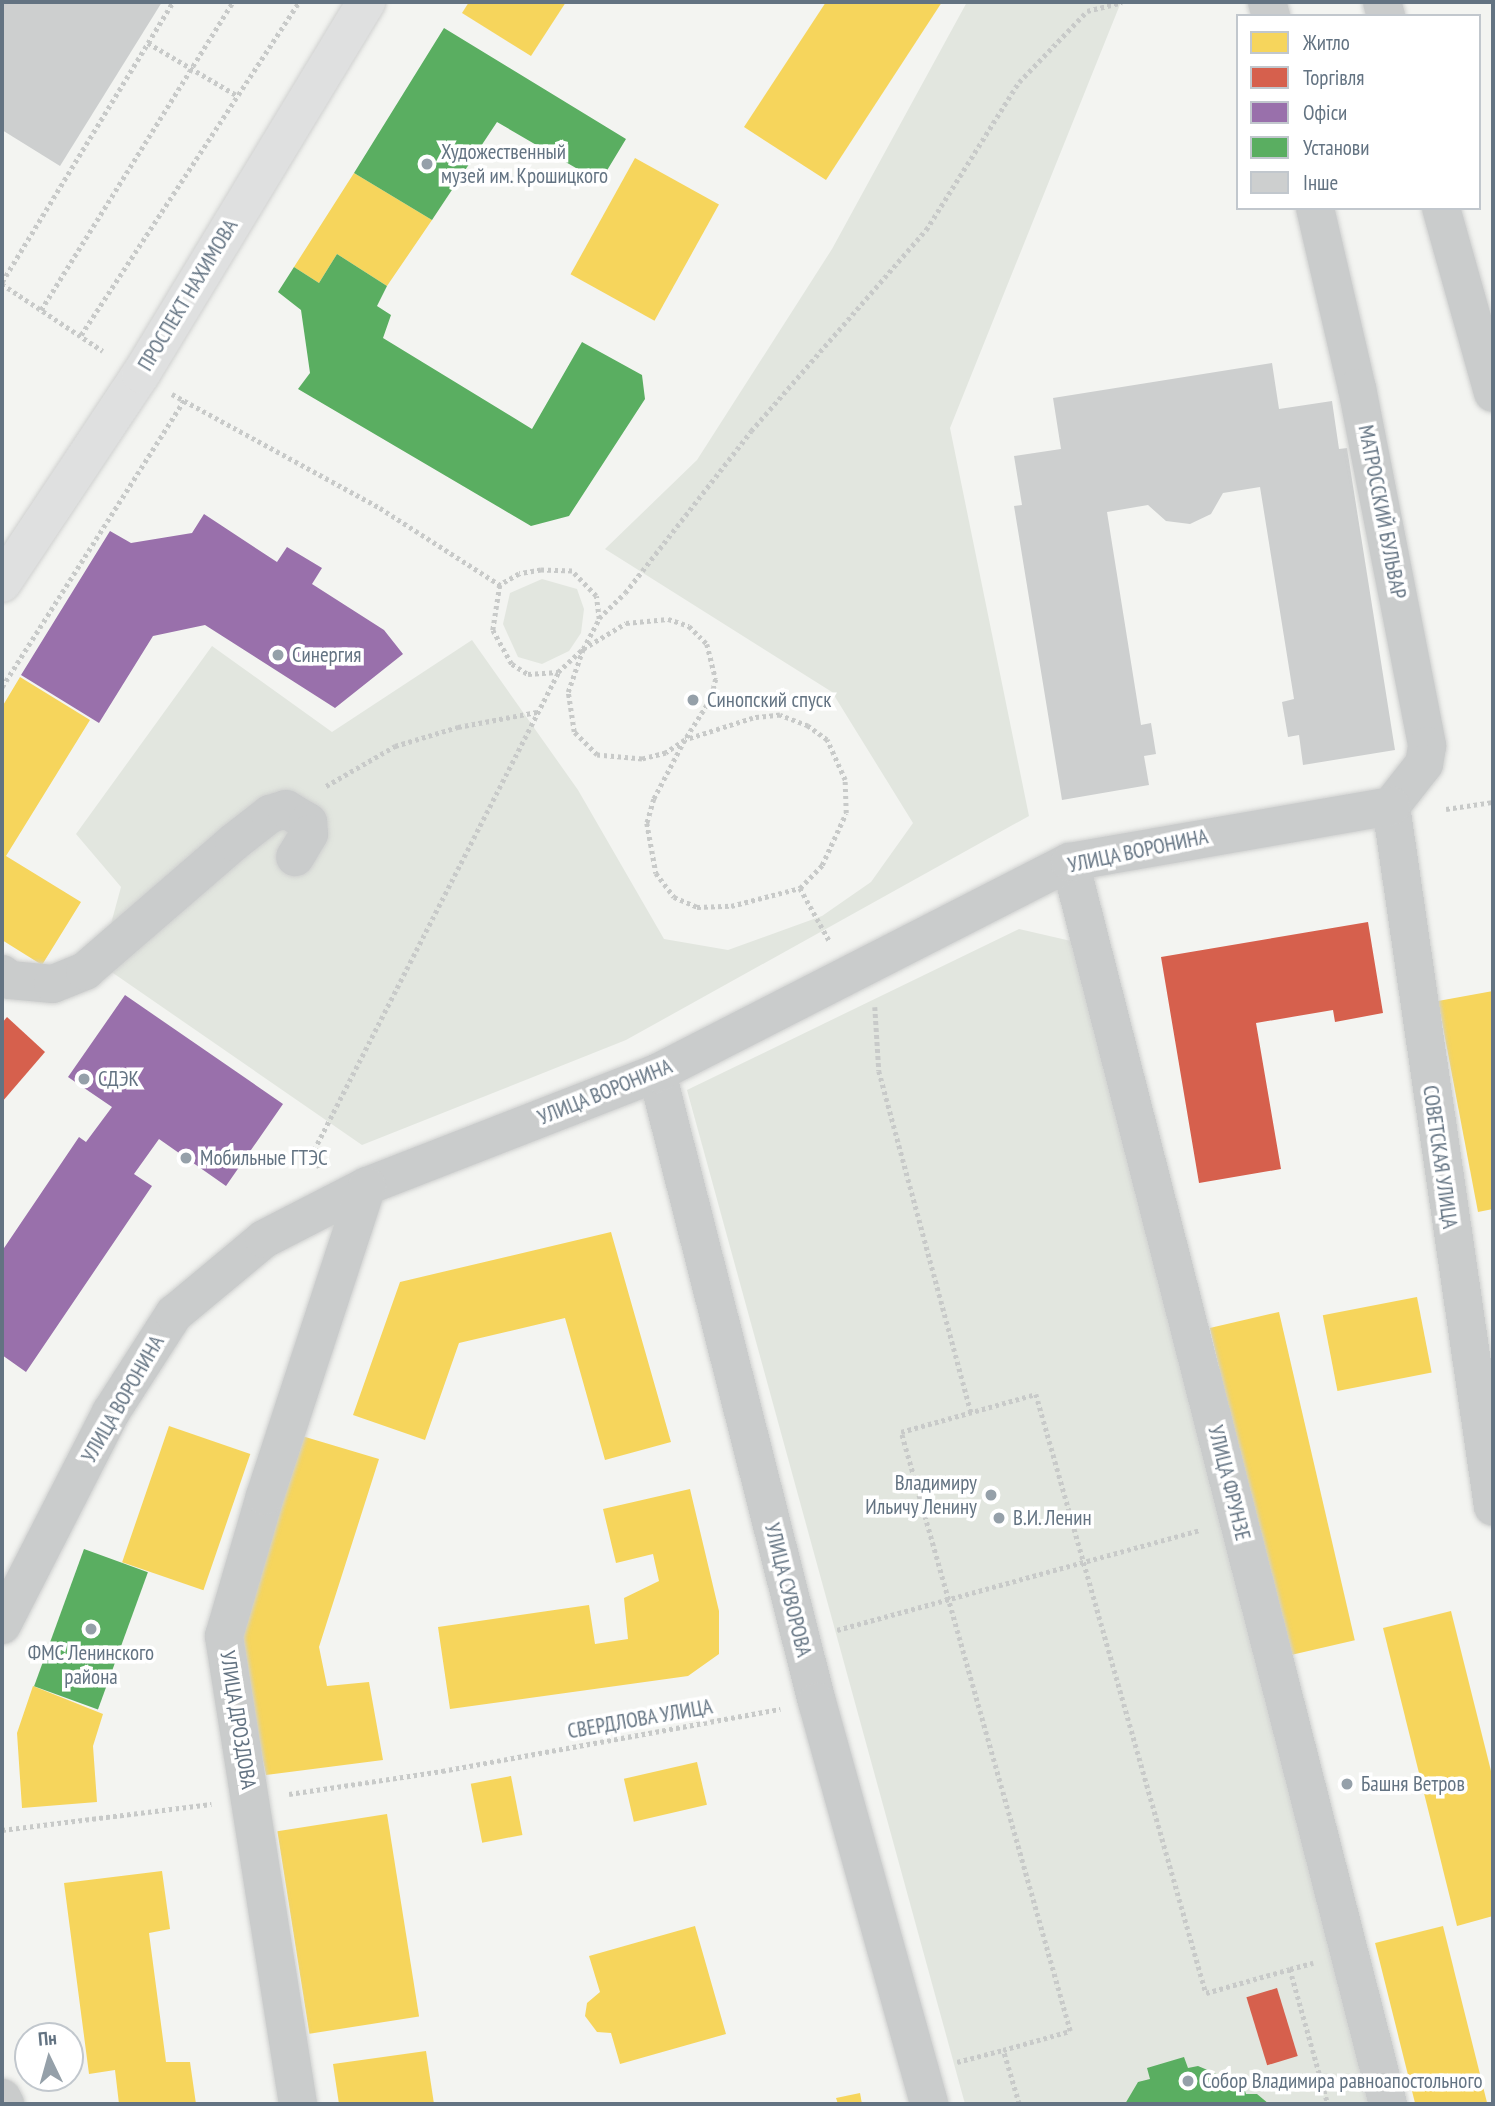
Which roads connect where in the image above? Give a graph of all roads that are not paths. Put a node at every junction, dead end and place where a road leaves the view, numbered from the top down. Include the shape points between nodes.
1 (366, 2) edge
2 (1315, 210) edge
3 (1442, 210) edge
4 (1493, 393) edge
5 (2, 583) edge
6 (1391, 806) junction
7 (295, 857) dead end
8 (1070, 862) junction
9 (2, 974) edge
10 (657, 1073) junction
11 (367, 1186) junction
12 (1493, 1507) edge
13 (2, 1625) edge
14 (2, 2098) edge
15 (5, 2104) edge
16 (298, 2104) edge
17 (929, 2104) edge
18 (1388, 2104) edge

1 - 5 main road, ПРОСПЕКТ НАХИМОВА via 141,374
2 - 6 street, МАТРОССКИЙ БУЛЬВАР via 1357,388 1427,746 1424,764
3 - 4 street
6 - 8 street, УЛИЦА ВОРОНИНА
6 - 12 street, СОВЕТСКАЯ УЛИЦА
7 - 9 street via 309,834 307,822 286,809 270,814 85,971 53,984 10,980
8 - 10 street, УЛИЦА ВОРОНИНА
8 - 18 street, УЛИЦА ФРУНЗЕ
10 - 11 street, УЛИЦА ВОРОНИНА
10 - 17 street, УЛИЦА СУВОРОВА via 817,1702
11 - 13 street, УЛИЦА ВОРОНИНА via 264,1239 174,1314 111,1412
11 - 16 street, УЛИЦА ДРОЗДОВА via 224,1636
14 - 15 street

